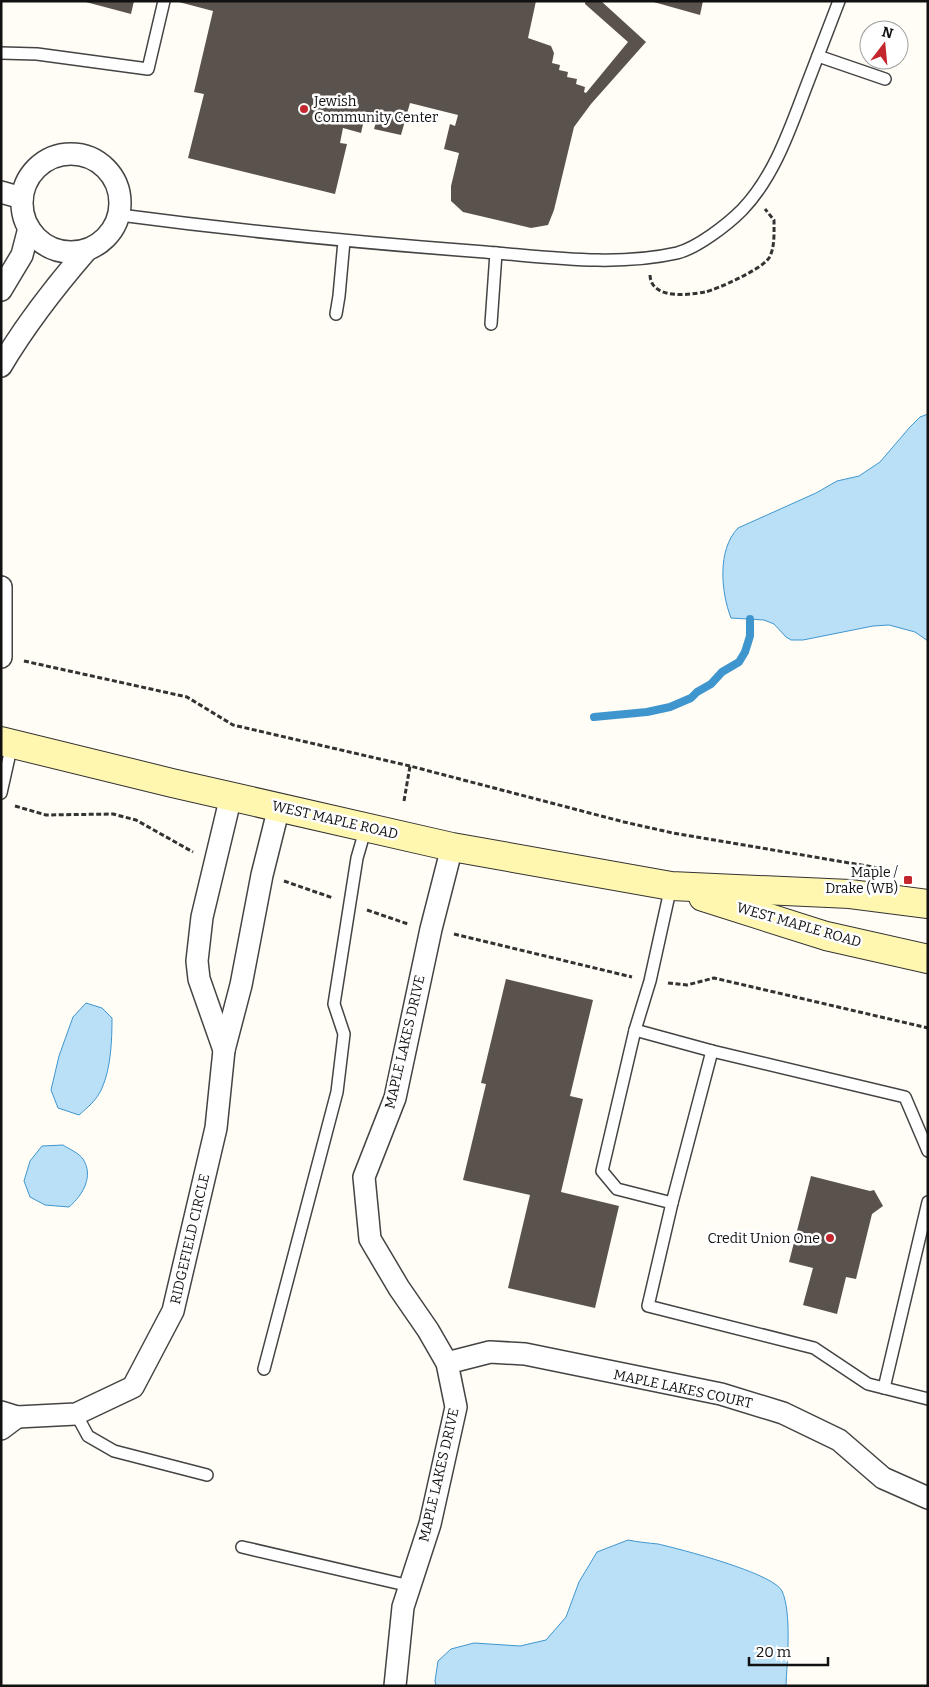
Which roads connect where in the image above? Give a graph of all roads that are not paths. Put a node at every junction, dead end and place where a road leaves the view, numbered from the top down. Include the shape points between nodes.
1 (164, 1) edge
2 (839, 1) edge
3 (1, 53) edge
4 (818, 56) junction
5 (885, 79) dead end
6 (1, 192) edge
7 (22, 198) junction
8 (120, 215) junction
9 (29, 228) junction
10 (344, 241) junction
11 (86, 250) junction
12 (496, 253) junction
13 (1, 290) edge
14 (336, 314) dead end
15 (491, 324) dead end
16 (1, 366) edge
17 (1, 587) edge
18 (1, 657) edge
19 (7, 742) edge
20 (1, 793) edge
21 (231, 796) junction
22 (279, 807) junction
23 (366, 827) junction
24 (452, 847) junction
25 (671, 886) junction
26 (928, 904) edge
27 (928, 959) edge
28 (635, 1030) junction
29 (224, 1050) junction
30 (712, 1050) junction
31 (928, 1151) edge
32 (928, 1202) edge
33 (672, 1203) junction
34 (447, 1363) junction
35 (264, 1369) dead end
36 (884, 1388) junction
37 (928, 1399) edge
38 (76, 1414) junction
39 (6, 1419) edge
40 (207, 1475) dead end
41 (928, 1498) edge
42 (242, 1547) dead end
43 (410, 1586) junction
44 (395, 1686) edge

1 - 3 lane via 148,69 37,54
2 - 4 lane
4 - 5 lane
4 - 12 lane via 792,126 768,176 743,209 714,234 680,252 639,259 594,260
6 - 7 street
7 - 8 street via 24,185 34,169 49,158 66,153 85,155 104,165 117,183
7 - 9 street
8 - 10 lane
8 - 11 street via 114,230 102,242
9 - 11 street via 49,248 67,252
9 - 13 street via 22,255
10 - 12 lane
10 - 14 lane
11 - 16 street via 20,334
12 - 15 lane
17 - 18 street
19 - 20 lane
19 - 21 main road, WEST MAPLE ROAD
21 - 22 main road, WEST MAPLE ROAD
21 - 29 street, RIDGEFIELD CIRCLE via 202,918 197,961 198,979
22 - 23 main road, WEST MAPLE ROAD
22 - 29 street, RIDGEFIELD CIRCLE
23 - 24 main road, WEST MAPLE ROAD
23 - 35 lane via 357,858 334,1004 344,1034 338,1092
24 - 25 main road, WEST MAPLE ROAD
24 - 34 street, MAPLE LAKES DRIVE via 395,1098 364,1177 370,1239
25 - 26 main road, WEST MAPLE ROAD via 850,894
25 - 27 main road, WEST MAPLE ROAD via 826,936
25 - 28 lane via 650,981
28 - 30 lane
28 - 33 lane via 602,1172 617,1189
29 - 38 street, RIDGEFIELD CIRCLE via 216,1128 173,1311 133,1388
30 - 31 lane via 906,1097
30 - 33 lane
32 - 36 lane
33 - 36 lane via 648,1306 814,1348 868,1384
34 - 41 street, MAPLE LAKES COURT via 490,1352 524,1354 721,1394 783,1413 838,1440 883,1478
34 - 43 street, MAPLE LAKES DRIVE via 456,1407 430,1524
36 - 37 lane
38 - 39 street, RIDGEFIELD CIRCLE
38 - 40 lane via 88,1436 114,1451
42 - 43 lane
43 - 44 street, MAPLE LAKES DRIVE via 403,1607

